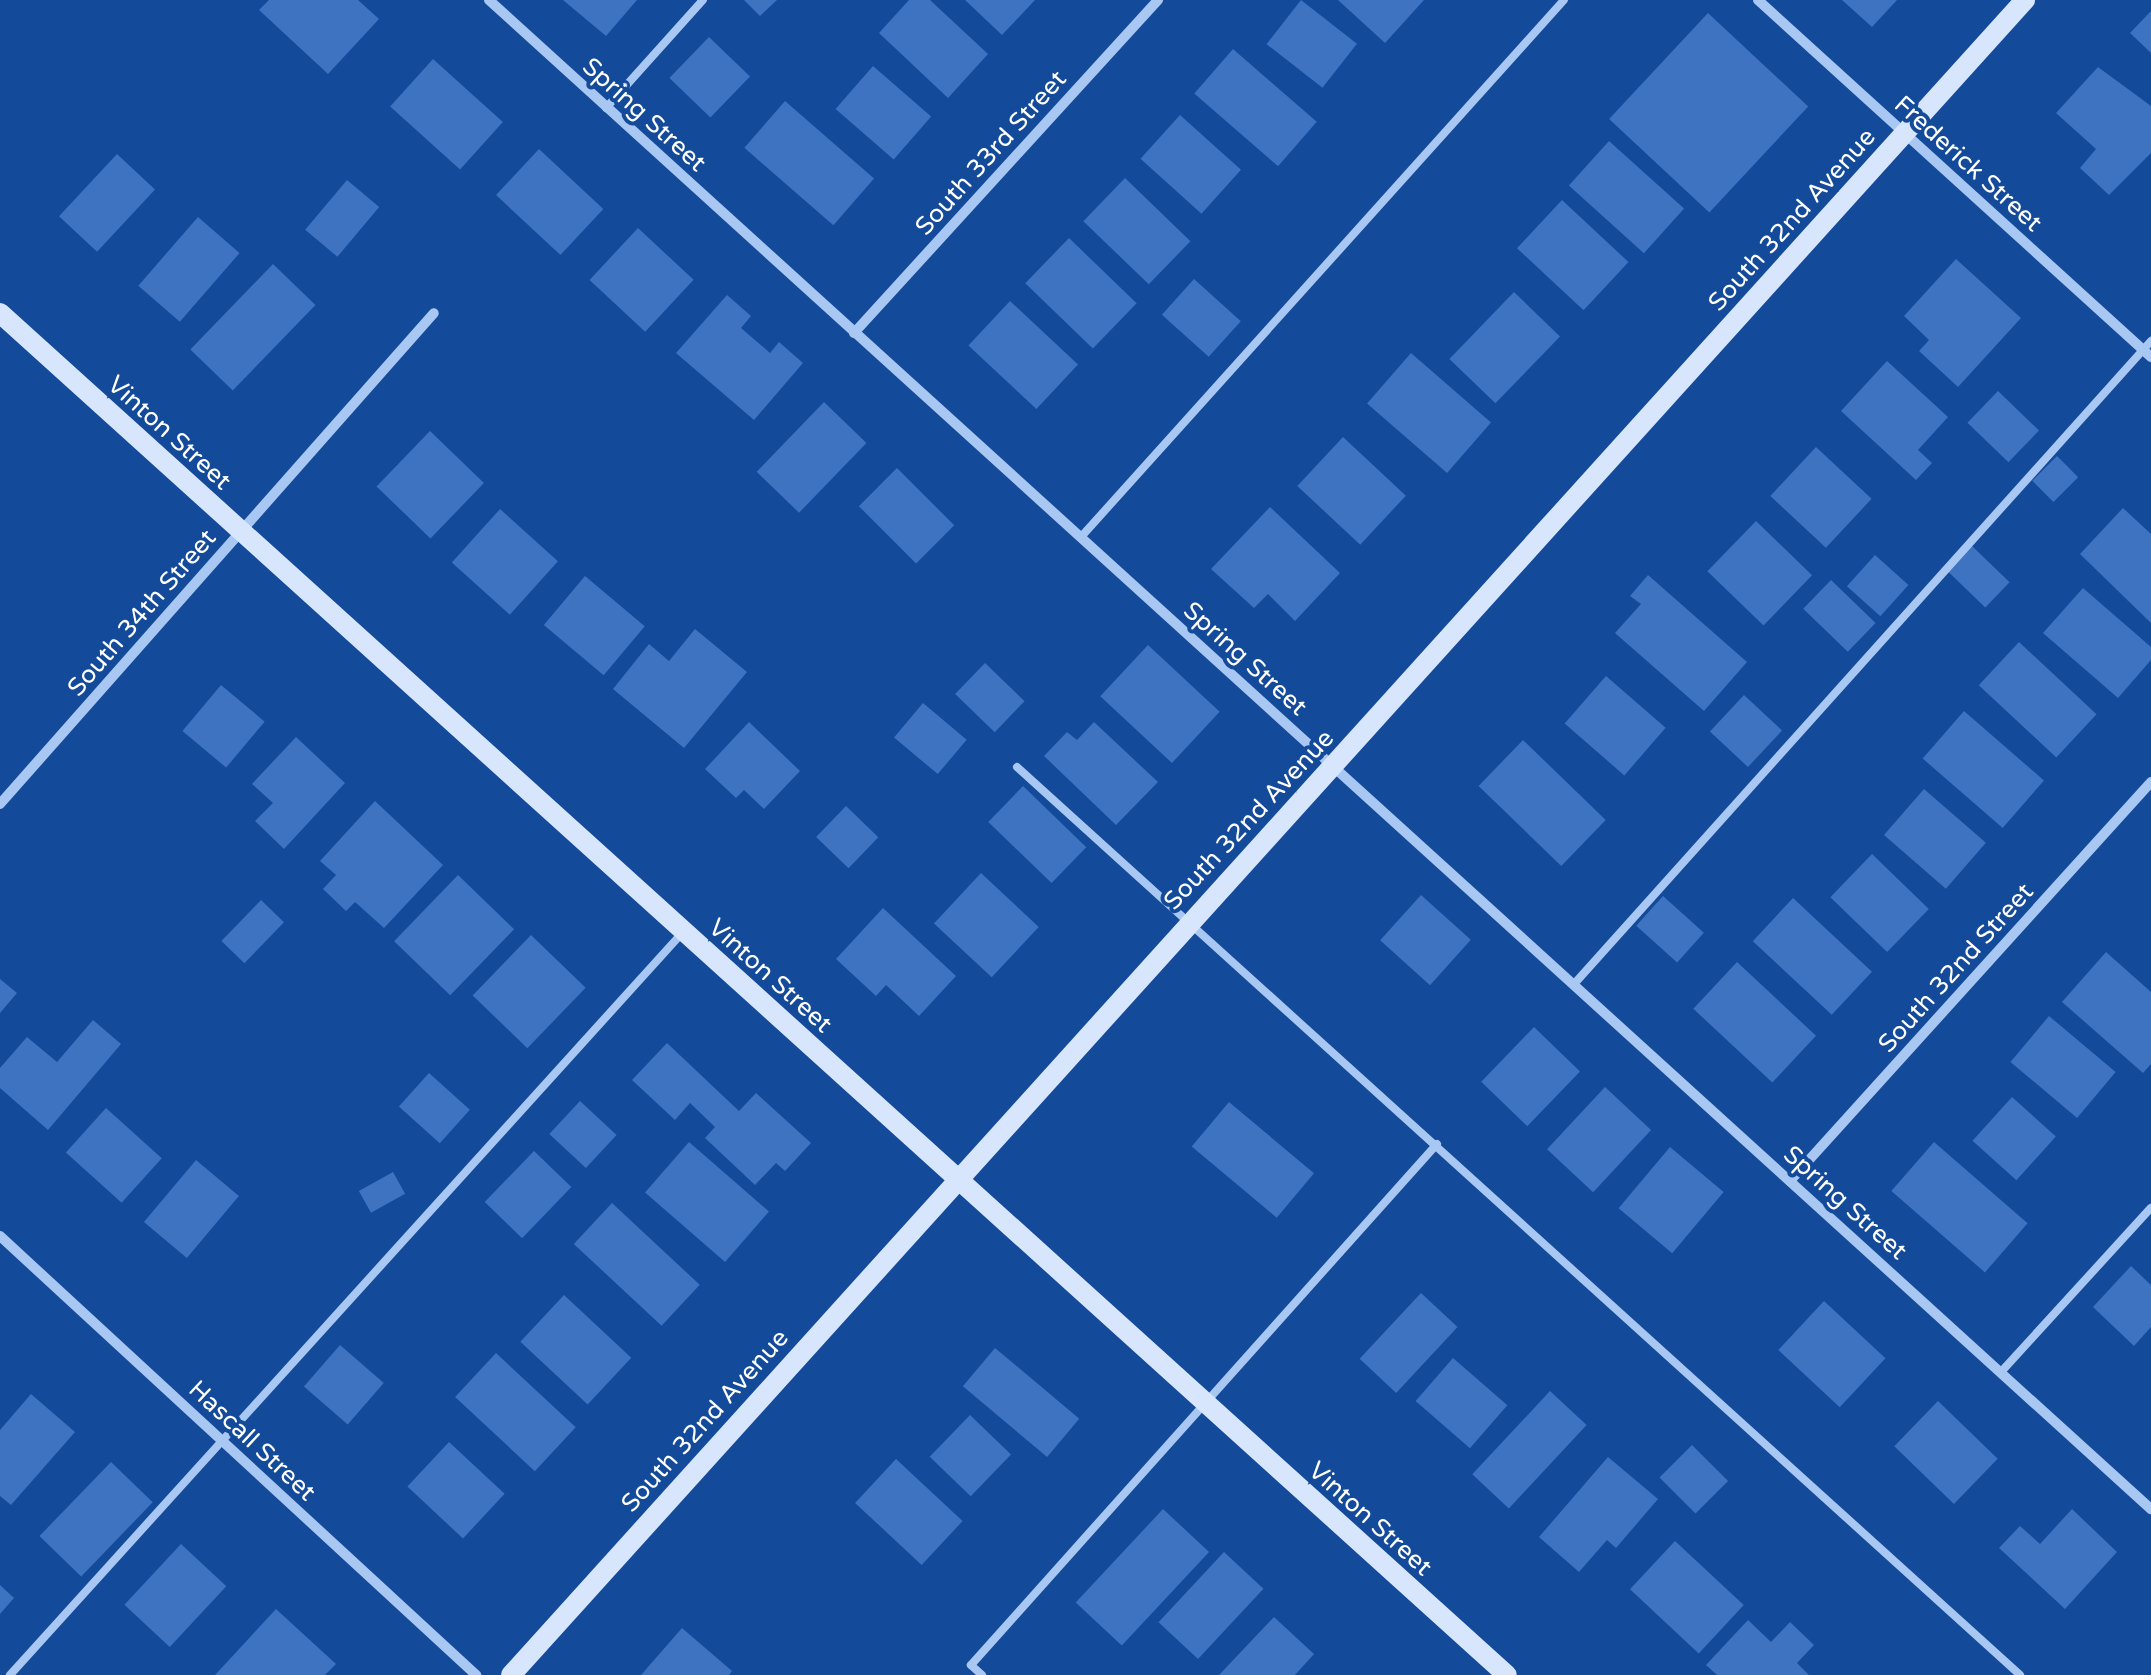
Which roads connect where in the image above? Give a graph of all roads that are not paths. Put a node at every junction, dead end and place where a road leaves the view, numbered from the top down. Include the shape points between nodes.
1 (489, 0) edge
2 (703, 0) edge
3 (1158, 0) edge
4 (1564, 0) edge
5 (1758, 0) edge
6 (2024, 0) edge
7 (606, 108) junction
8 (1904, 133) junction
9 (0, 313) edge
10 (434, 313) dead end
11 (854, 334) junction
12 (2148, 349) edge
13 (241, 532) junction
14 (1080, 537) junction
15 (1334, 766) junction
16 (1017, 767) dead end
17 (2151, 782) edge
18 (0, 804) edge
19 (1190, 920) junction
20 (682, 932) junction
21 (1575, 983) junction
22 (1436, 1144) junction
23 (959, 1177) junction
24 (1790, 1180) junction
25 (2151, 1208) edge
26 (0, 1236) edge
27 (2001, 1372) junction
28 (1206, 1404) junction
29 (224, 1442) junction
30 (2151, 1508) edge
31 (10, 1675) edge
32 (476, 1675) edge
33 (511, 1675) edge
34 (982, 1675) edge
35 (1506, 1675) edge
36 (2020, 1675) edge

1 - 7 street, Spring Street
2 - 7 lane
3 - 11 street, South 33rd Street
4 - 14 lane
5 - 8 street, Frederick Street
6 - 8 street, South 32nd Avenue
7 - 11 street, Spring Street
8 - 12 street, Frederick Street
8 - 15 street, South 32nd Avenue
9 - 13 street, Vinton Street
10 - 13 street, South 34th Street
11 - 14 street, Spring Street
12 - 21 lane
13 - 18 street, South 34th Street
13 - 20 street, Vinton Street
14 - 15 street, Spring Street
15 - 19 street, South 32nd Avenue
15 - 21 street, Spring Street
16 - 19 lane
17 - 24 street, South 32nd Street
19 - 22 lane
19 - 23 street, South 32nd Avenue
20 - 23 street, Vinton Street
20 - 29 lane
21 - 24 street, Spring Street
22 - 28 lane
22 - 36 lane
23 - 28 street, Vinton Street
23 - 33 street, South 32nd Avenue
24 - 27 street, Spring Street
25 - 27 lane
26 - 29 street, Hascall Street
27 - 30 street, Spring Street
28 - 34 lane via 970,1665
28 - 35 street, Vinton Street
29 - 31 lane
29 - 32 street, Hascall Street

